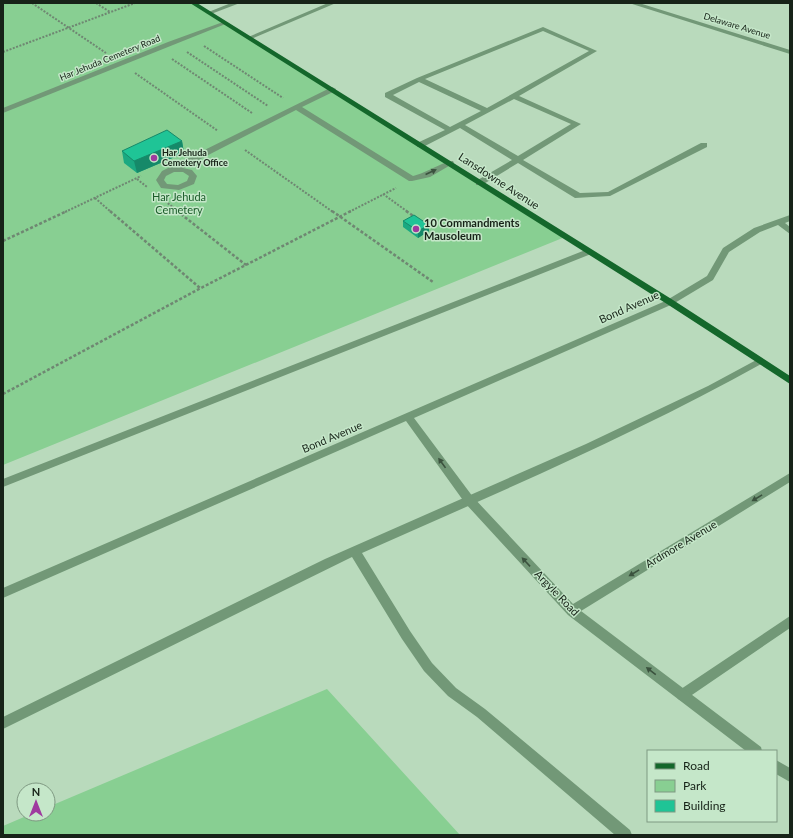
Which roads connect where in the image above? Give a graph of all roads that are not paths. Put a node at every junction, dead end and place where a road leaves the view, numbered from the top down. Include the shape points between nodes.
1 (193, 3) edge
2 (237, 3) edge
3 (333, 3) edge
4 (632, 3) edge
5 (209, 13) junction
6 (225, 23) junction
7 (248, 38) junction
8 (790, 52) edge
9 (418, 79) junction
10 (332, 89) junction
11 (514, 96) junction
12 (297, 107) junction
13 (3, 111) edge
14 (487, 111) junction
15 (460, 125) junction
16 (451, 130) junction
17 (420, 145) junction
18 (704, 145) dead end
19 (518, 160) junction
20 (450, 163) junction
21 (168, 172) dead end
22 (479, 182) junction
23 (790, 218) edge
24 (779, 222) junction
25 (790, 231) edge
26 (588, 252) junction
27 (670, 302) junction
28 (760, 361) junction
29 (790, 381) edge
30 (408, 417) junction
31 (790, 477) edge
32 (3, 483) edge
33 (469, 500) junction
34 (355, 550) junction
35 (3, 593) edge
36 (572, 611) junction
37 (790, 621) edge
38 (682, 695) junction
39 (3, 723) edge
40 (755, 750) edge
41 (777, 767) edge
42 (790, 776) edge
43 (625, 835) edge

1 - 5 main road, Lansdowne Avenue
2 - 5 street
3 - 7 street
4 - 8 street, Delaware Avenue
5 - 6 main road, Lansdowne Avenue
6 - 7 main road, Lansdowne Avenue
6 - 13 street, Har Jehuda Cemetery Road
7 - 10 main road, Lansdowne Avenue
9 - 11 street via 543,29 594,51
9 - 14 street
9 - 16 street via 388,96
10 - 12 street
10 - 17 main road, Lansdowne Avenue
11 - 14 street
11 - 19 street via 577,124
12 -> 20 street via 412,180
12 - 21 street
14 - 15 street
15 - 16 street
15 - 19 street
16 - 17 street
17 - 20 main road, Lansdowne Avenue
18 - 19 street via 610,194 591,196 578,196
19 - 22 street
20 - 22 main road, Lansdowne Avenue
22 - 26 main road, Lansdowne Avenue
23 - 24 street, Bond Avenue
24 - 25 street
24 - 27 street, Bond Avenue via 756,230 726,250 710,278
26 - 27 main road, Lansdowne Avenue
26 - 32 street
27 - 28 main road, Lansdowne Avenue
27 - 30 street, Bond Avenue
28 - 29 main road, Lansdowne Avenue
28 - 33 street via 590,447
33 -> 30 street, Argyle Road
30 - 35 street, Bond Avenue
31 -> 36 street, Ardmore Avenue
33 - 34 street
36 -> 33 street, Argyle Road
34 - 39 street
34 - 43 street via 428,667 452,692 481,713
38 -> 36 street, Argyle Road
37 - 38 street
38 - 40 street, Argyle Road
41 - 42 street

